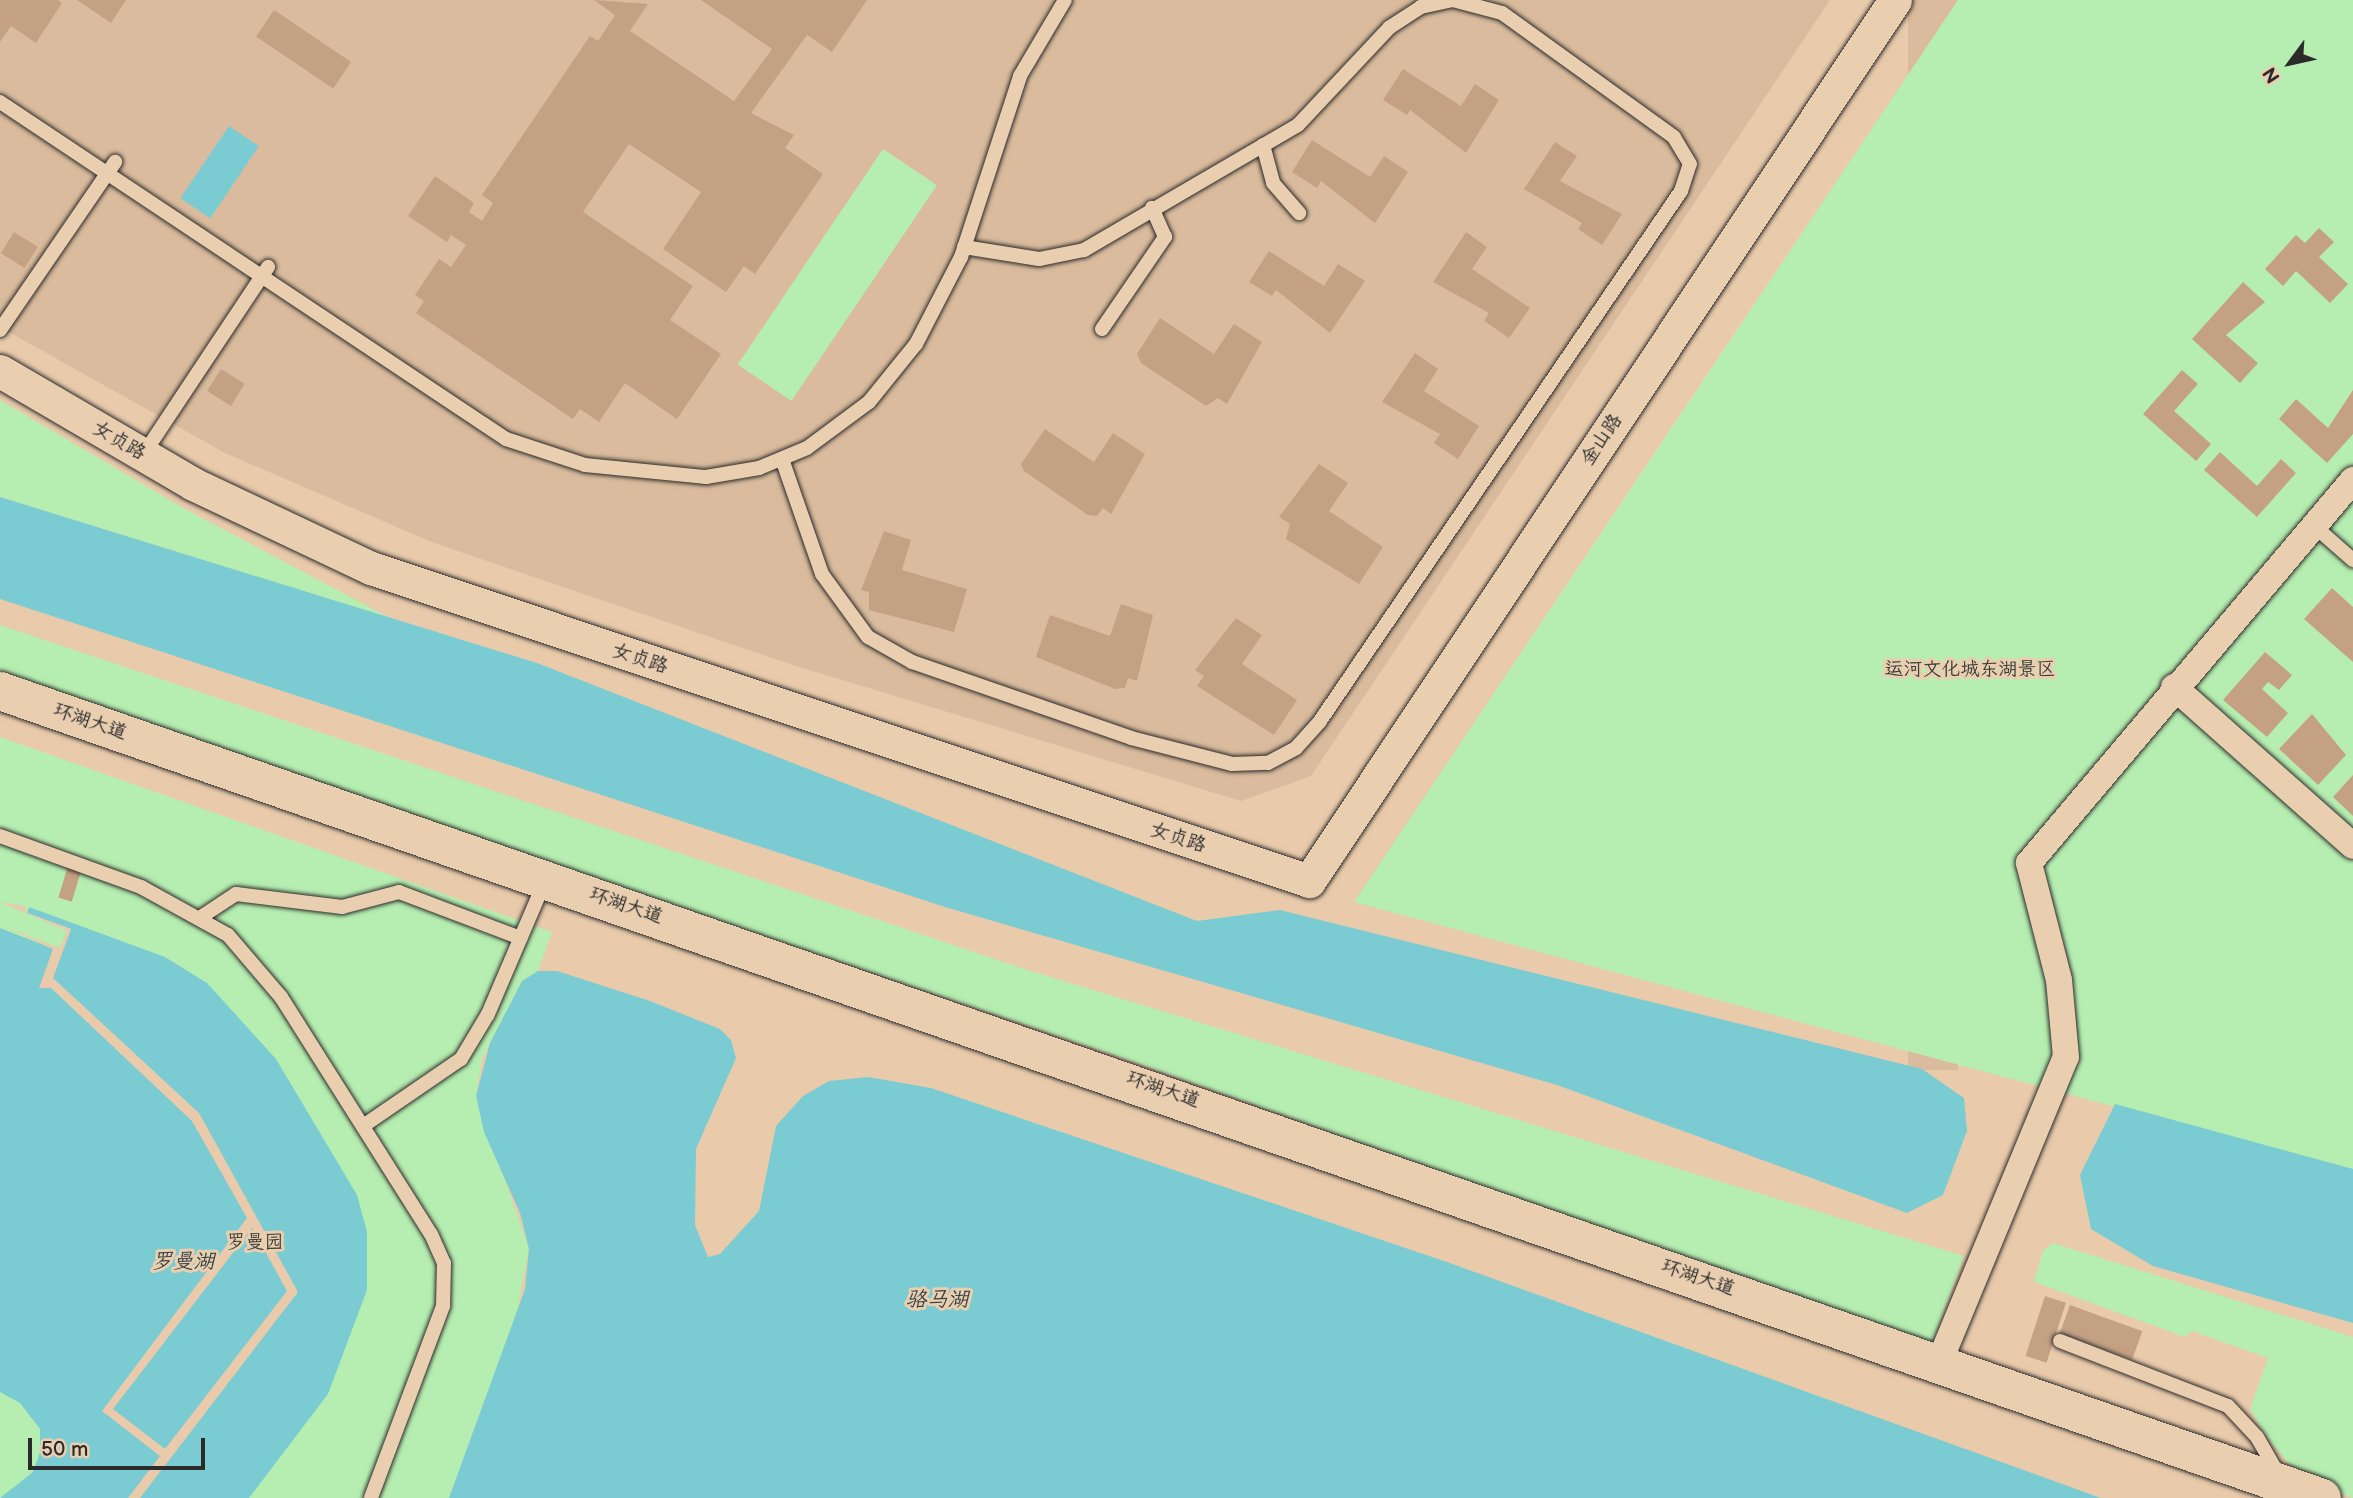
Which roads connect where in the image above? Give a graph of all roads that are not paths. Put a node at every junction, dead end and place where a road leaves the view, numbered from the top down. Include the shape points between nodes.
1 (1065, 0) edge
2 (1895, 0) edge
3 (0, 102) edge
4 (1263, 145) junction
5 (111, 168) junction
6 (1152, 208) junction
7 (1298, 213) dead end
8 (964, 247) junction
9 (265, 273) junction
10 (0, 330) edge
11 (1102, 330) dead end
12 (0, 371) edge
13 (143, 455) junction
14 (782, 459) junction
15 (2353, 480) edge
16 (2312, 524) junction
17 (2353, 560) edge
18 (2174, 687) junction
19 (0, 691) edge
20 (0, 836) edge
21 (2353, 846) edge
22 (547, 878) junction
23 (1309, 881) joint
24 (201, 917) junction
25 (521, 938) junction
26 (363, 1126) junction
27 (2060, 1341) dead end
28 (1939, 1363) junction
29 (2283, 1484) junction
30 (370, 1498) edge
31 (2322, 1498) edge

1 - 8 lane via 1020,76
2 - 23 street, 金山路
3 - 5 lane
4 - 6 lane
4 - 7 lane via 1273,183
4 - 14 lane via 1298,125 1404,17 1439,2 1467,1 1502,13 1667,131 1690,164 1681,191 1320,721 1285,757 1254,766 1131,738 912,662 868,637 822,574
5 - 9 lane
5 - 10 lane
6 - 8 lane via 1063,256 1009,257
6 - 11 lane via 1165,237
8 - 14 lane via 934,315 885,383 831,433
9 - 13 lane
9 - 14 lane via 480,424 535,453 615,470 706,477
12 - 13 street, 女贞路
13 - 23 street, 女贞路 via 371,568
15 - 16 street
16 - 17 lane
16 - 18 street
18 - 21 street
18 - 28 street via 2029,863 2059,980 2066,1057
19 - 22 main road, 环湖大道
20 - 24 lane via 112,875
22 - 25 lane
22 - 28 main road, 环湖大道
24 - 25 lane via 236,894 342,907 399,892
24 - 26 lane via 261,972
25 - 26 lane via 461,1059
26 - 30 lane via 435,1242 445,1275 434,1341
27 - 29 lane via 2228,1406 2257,1437
28 - 29 main road, 环湖大道
29 - 31 main road, 环湖大道

